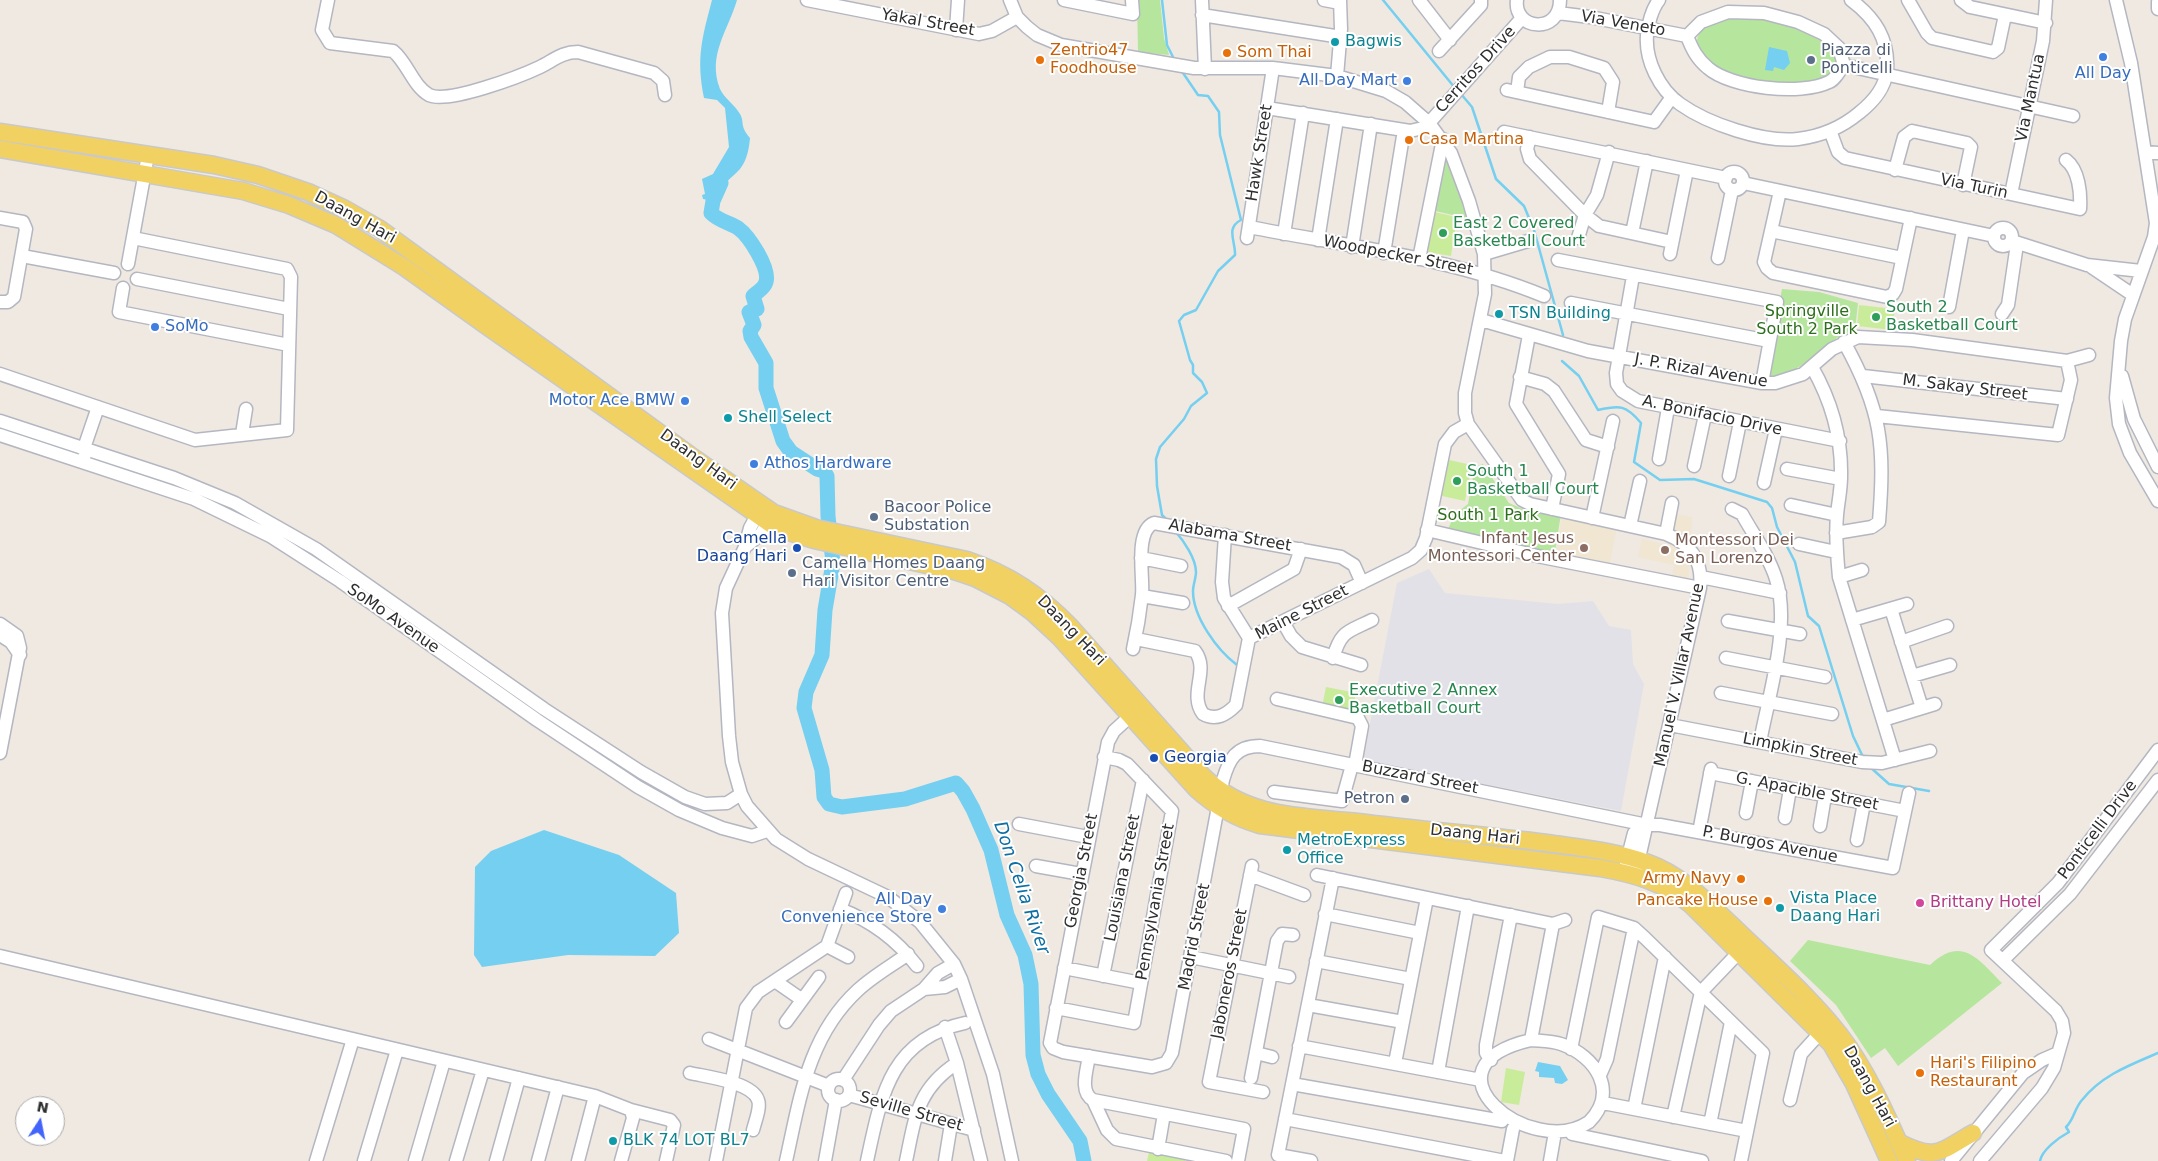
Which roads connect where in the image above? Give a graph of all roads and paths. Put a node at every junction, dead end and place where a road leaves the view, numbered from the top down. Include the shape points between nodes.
1 (328, 0) edge
2 (811, 0) edge
3 (958, 0) edge
4 (1010, 0) edge
5 (1064, 0) edge
6 (1132, 0) edge
7 (1202, 0) edge
8 (1324, 0) edge
9 (1481, 0) edge
10 (1517, 0) edge
11 (1560, 0) edge
12 (1659, 0) edge
13 (1851, 0) edge
14 (1908, 0) edge
15 (1961, 0) edge
16 (2046, 0) edge
17 (2116, 0) edge
18 (1340, 1) edge
19 (1424, 2) edge
20 (2158, 2) edge
21 (2158, 10) edge
22 (1558, 14) junction
23 (1202, 15) junction
24 (2005, 15) junction
25 (1017, 17) junction
26 (1522, 18) junction
27 (2046, 23) junction
28 (1648, 28) junction
29 (956, 30) junction
30 (1687, 36) junction
31 (1341, 37) junction
32 (1450, 40) junction
33 (1439, 52) dead end
34 (1844, 65) junction
35 (1200, 68) junction
36 (1273, 68) junction
37 (1337, 76) junction
38 (1886, 76) junction
39 (665, 94) dead end
40 (1672, 97) junction
41 (2030, 107) junction
42 (1267, 108) junction
43 (1608, 112) junction
44 (1304, 113) junction
45 (2073, 116) dead end
46 (1337, 119) junction
47 (1429, 123) junction
48 (1371, 124) junction
49 (1404, 130) junction
50 (0, 132) edge
51 (1504, 132) dead end
52 (1831, 132) junction
53 (1530, 136) junction
54 (1443, 139) junction
55 (0, 149) edge
56 (1609, 152) junction
57 (2152, 153) edge
58 (148, 155) junction
59 (2066, 160) dead end
60 (1647, 161) junction
61 (1687, 170) junction
62 (1896, 170) junction
63 (145, 174) junction
64 (1963, 185) junction
65 (1738, 187) junction
66 (1780, 191) junction
67 (2011, 194) junction
68 (1585, 215) junction
69 (0, 218) edge
70 (1911, 218) junction
71 (1963, 230) junction
72 (1772, 231) junction
73 (1248, 232) joint
74 (1632, 233) junction
75 (1284, 234) junction
76 (133, 238) junction
77 (1578, 238) dead end
78 (1318, 240) junction
79 (1528, 241) dead end
80 (2014, 243) junction
81 (1352, 247) junction
82 (1384, 254) junction
83 (1484, 254) junction
84 (22, 256) junction
85 (1718, 258) dead end
86 (1902, 258) junction
87 (1419, 259) junction
88 (1558, 260) dead end
89 (128, 264) junction
90 (2088, 265) junction
91 (2141, 271) junction
92 (114, 274) junction
93 (1486, 274) junction
94 (1633, 276) junction
95 (137, 279) junction
96 (123, 288) junction
97 (2133, 295) junction
98 (1544, 296) dead end
99 (1571, 303) dead end
100 (1, 305) edge
101 (1949, 307) dead end
102 (289, 309) junction
103 (2002, 314) dead end
104 (1626, 315) junction
105 (1481, 320) junction
106 (1529, 335) junction
107 (1769, 341) junction
108 (1844, 342) junction
109 (289, 345) junction
110 (2089, 354) dead end
111 (1618, 356) junction
112 (2067, 361) junction
113 (1812, 367) junction
114 (2120, 369) junction
115 (0, 374) edge
116 (1863, 376) junction
117 (1520, 377) junction
118 (1762, 383) junction
119 (596, 394) junction
120 (2067, 399) junction
121 (98, 407) junction
122 (246, 408) dead end
123 (1668, 408) junction
124 (1704, 415) junction
125 (1877, 416) junction
126 (0, 421) edge
127 (1613, 421) dead end
128 (1740, 422) junction
129 (1468, 424) junction
130 (1776, 429) junction
131 (0, 434) edge
132 (242, 434) junction
133 (1840, 442) junction
134 (1608, 447) junction
135 (84, 448) junction
136 (1659, 459) dead end
137 (85, 462) junction
138 (1694, 466) dead end
139 (2158, 466) edge
140 (1787, 469) dead end
141 (1729, 476) dead end
142 (1842, 478) junction
143 (1640, 481) dead end
144 (1764, 483) dead end
145 (2158, 501) edge
146 (1672, 503) dead end
147 (1791, 505) dead end
148 (1732, 508) dead end
149 (1552, 509) junction
150 (1837, 514) junction
151 (765, 515) junction
152 (1592, 518) junction
153 (1630, 526) junction
154 (1428, 530) junction
155 (1836, 533) junction
156 (1666, 534) junction
157 (1225, 535) junction
158 (1800, 544) dead end
159 (1301, 549) junction
160 (1836, 552) junction
161 (1141, 558) junction
162 (1181, 566) dead end
163 (1862, 570) dead end
164 (1839, 576) junction
165 (1362, 583) junction
166 (1700, 583) junction
167 (1780, 593) junction
168 (1142, 596) junction
169 (1184, 603) dead end
170 (1907, 604) dead end
171 (1228, 606) junction
172 (1891, 608) junction
173 (1372, 620) dead end
174 (1852, 620) junction
175 (1728, 621) dead end
176 (1284, 622) junction
177 (1947, 626) dead end
178 (1782, 631) junction
179 (4, 632) edge
180 (1800, 634) dead end
181 (1250, 638) junction
182 (1901, 642) junction
183 (1333, 658) junction
184 (1726, 658) dead end
185 (1361, 665) dead end
186 (1950, 665) dead end
187 (1774, 666) junction
188 (1912, 676) junction
189 (1825, 677) dead end
190 (1721, 693) dead end
191 (1277, 699) dead end
192 (1768, 702) junction
193 (1935, 704) dead end
194 (1922, 708) junction
195 (1135, 712) junction
196 (1832, 714) dead end
197 (1210, 717) joint
198 (1883, 720) junction
199 (1670, 725) junction
200 (1760, 742) junction
201 (2158, 750) edge
202 (1930, 751) dead end
203 (0, 753) edge
204 (1104, 757) junction
205 (1895, 760) junction
206 (1353, 765) junction
207 (1143, 780) junction
208 (2158, 780) edge
209 (1752, 781) junction
210 (1790, 789) junction
211 (1274, 792) dead end
212 (1909, 793) dead end
213 (741, 794) junction
214 (1825, 796) junction
215 (1220, 800) junction
216 (1864, 803) junction
217 (1905, 811) junction
218 (1746, 813) dead end
219 (1785, 818) dead end
220 (1019, 824) dead end
221 (1647, 825) junction
222 (1820, 826) dead end
223 (767, 831) junction
224 (1699, 832) junction
225 (1088, 837) junction
226 (1857, 840) dead end
227 (1036, 866) dead end
228 (1631, 866) junction
229 (1081, 874) junction
230 (1317, 875) dead end
231 (1333, 878) junction
232 (846, 893) dead end
233 (1304, 895) dead end
234 (1427, 898) junction
235 (1468, 906) junction
236 (840, 909) junction
237 (1326, 914) junction
238 (1510, 915) junction
239 (1634, 928) junction
240 (1420, 933) junction
241 (1293, 935) dead end
242 (827, 946) junction
243 (1744, 947) junction
244 (908, 954) junction
245 (0, 956) edge
246 (848, 957) dead end
247 (1191, 957) junction
248 (1665, 957) junction
249 (2003, 960) junction
250 (1316, 961) junction
251 (954, 964) junction
252 (917, 966) dead end
253 (1231, 966) junction
254 (1064, 968) junction
255 (1271, 973) junction
256 (1103, 976) junction
257 (819, 977) dead end
258 (1289, 977) dead end
259 (961, 979) junction
260 (1411, 979) junction
261 (775, 981) junction
262 (1141, 984) junction
263 (924, 989) junction
264 (1701, 992) junction
265 (802, 999) junction
266 (1308, 1005) junction
267 (1056, 1008) junction
268 (786, 1022) dead end
269 (1403, 1022) junction
270 (1731, 1022) junction
271 (965, 1023) dead end
272 (945, 1028) junction
273 (1821, 1032) junction
274 (353, 1039) junction
275 (708, 1039) dead end
276 (1531, 1040) junction
277 (1300, 1046) junction
278 (738, 1049) junction
279 (1571, 1049) junction
280 (397, 1050) junction
281 (2058, 1053) junction
282 (1256, 1054) junction
283 (1089, 1056) junction
284 (1272, 1057) dead end
285 (1491, 1060) junction
286 (444, 1061) junction
287 (957, 1063) junction
288 (1395, 1063) junction
289 (482, 1070) junction
290 (1438, 1072) junction
291 (690, 1073) dead end
292 (805, 1075) junction
293 (1600, 1075) junction
294 (519, 1078) junction
295 (1251, 1078) dead end
296 (844, 1080) junction
297 (1481, 1080) junction
298 (732, 1083) junction
299 (1292, 1084) junction
300 (829, 1086) junction
301 (558, 1087) junction
302 (1263, 1092) dead end
303 (849, 1095) junction
304 (595, 1096) junction
305 (836, 1100) junction
306 (1093, 1100) junction
307 (1790, 1100) dead end
308 (1603, 1103) junction
309 (879, 1104) junction
310 (1634, 1109) junction
311 (631, 1110) junction
312 (915, 1114) junction
313 (1164, 1114) junction
314 (1673, 1117) junction
315 (1285, 1119) junction
316 (1502, 1121) junction
317 (952, 1124) junction
318 (1710, 1124) junction
319 (1513, 1129) junction
320 (754, 1130) dead end
321 (974, 1130) junction
322 (1747, 1131) junction
323 (1973, 1133) junction
324 (1572, 1134) junction
325 (1554, 1138) junction
326 (1898, 1142) junction
327 (1158, 1148) junction
328 (1885, 1157) edge
329 (316, 1161) edge
330 (364, 1161) edge
331 (415, 1161) edge
332 (456, 1161) edge
333 (496, 1161) edge
334 (538, 1161) edge
335 (578, 1161) edge
336 (621, 1161) edge
337 (666, 1161) edge
338 (716, 1161) edge
339 (786, 1161) edge
340 (825, 1161) edge
341 (867, 1161) edge
342 (906, 1161) edge
343 (945, 1161) edge
344 (981, 1161) edge
345 (1012, 1161) edge
346 (1226, 1161) edge
347 (1238, 1161) edge
348 (1311, 1161) edge
349 (1506, 1161) edge
350 (1550, 1161) edge
351 (1702, 1161) edge
352 (1741, 1161) edge
353 (1907, 1161) edge
354 (1951, 1161) edge
355 (1980, 1161) edge

1 - 39 street via 322,30 330,43 392,51 424,90 437,97 495,85 566,52 578,52 654,73 663,81
2 - 29 street, Yakal Street
3 - 29 street
4 - 25 street, Manuel V. Villar Avenue
5 - 6 street via 1133,14
7 - 23 street
8 - 18 street
9 - 32 street via 1481,5
10 - 26 street
11 - 22 street
12 - 28 street
13 - 38 street via 1875,22 1882,34 1886,46
14 - 24 street via 1932,38 1993,52 1998,48
15 - 24 street via 1970,7
16 - 27 street, Via Mantua
17 - 57 street
18 - 31 street
19 - 32 street
20 - 21 street
22 - 26 street via 1542,25
22 - 28 street, Via Veneto
23 - 31 street
23 - 35 street
24 - 27 street
25 - 29 street, Yakal Street via 992,31 979,34
25 - 35 street, Manuel V. Villar Avenue via 1049,41
26 - 47 street, Cerritos Drive
27 - 41 street, Via Mantua
28 - 30 street, Via Veneto
28 - 40 street via 1646,45 1650,66
30 - 34 street via 1701,22 1728,12 1764,13 1798,22 1824,34 1839,48
30 - 34 street via 1695,55 1709,70 1779,91 1806,90 1831,82
31 - 37 street
32 - 33 street
34 - 38 street
35 - 36 street, Manuel V. Villar Avenue
36 - 37 street, Manuel V. Villar Avenue
36 - 42 street, Hawk Street
37 - 47 street, Manuel V. Villar Avenue via 1386,92 1405,102
38 - 41 street
38 - 52 street via 1874,102
40 - 43 street via 1654,122
40 - 52 street via 1680,105 1709,120 1739,131 1797,140
41 - 45 street
41 - 67 street, Via Mantua
42 - 44 street
42 - 73 street, Hawk Street
43 - 43 street via 1512,91 1529,67 1550,57 1569,57 1604,68 1614,82
44 - 46 street
44 - 75 street
46 - 48 street
46 - 78 street
47 - 49 street via 1418,130
47 - 54 street, Manuel V. Villar Avenue
48 - 49 street
48 - 81 street
49 - 82 street
50 - 58 main road, Daang Hari
51 - 53 street
52 - 62 street, Via Turin via 1838,152 1845,158
53 - 56 street
53 - 68 street via 1527,149 1530,159
54 - 83 street, Manuel V. Villar Avenue via 1469,201
54 - 87 street
55 - 63 main road, Daang Hari
56 - 60 street
56 - 68 street via 1597,195
57 - 91 street via 2156,223
58 - 63 street
58 - 119 main road, Daang Hari via 258,175 345,209 380,229
59 - 67 street, Via Turin via 2074,168 2081,196 2080,209
60 - 61 street
60 - 74 street
61 - 65 street via 1726,178 1728,187
61 - 74 street via 1671,248
62 - 64 street, Via Turin
62 - 64 street via 1904,138 1912,131 1967,143 1971,147
63 - 76 street
63 - 119 main road, Daang Hari via 243,191 289,205 336,225 398,262
64 - 67 street, Via Turin
65 - 66 street
65 - 85 street
66 - 70 street
66 - 72 street
68 - 74 street via 1599,226
68 - 77 street
69 - 84 street via 23,222 26,229
70 - 71 street
70 - 86 street
71 - 80 street via 1994,236 2001,246
71 - 101 street
72 - 86 street
72 - 86 street via 1764,262 1773,273 1887,297 1896,289
73 - 75 street, Woodpecker Street
75 - 78 street, Woodpecker Street
76 - 89 street
76 - 102 street via 287,269 291,277
78 - 81 street, Woodpecker Street
79 - 83 street
80 - 90 street
80 - 103 street via 2008,305
81 - 82 street, Woodpecker Street
82 - 87 street, Woodpecker Street
83 - 93 street, Manuel V. Villar Avenue
84 - 92 street
84 - 100 street via 14,297
87 - 93 street, Woodpecker Street
88 - 94 street
89 - 92 street via 120,265
89 - 95 street via 134,268
90 - 91 street
90 - 97 street
91 - 97 street
92 - 96 street via 116,284
93 - 98 street, Woodpecker Street
93 - 105 street, Manuel V. Villar Avenue
94 - 104 street, A. Bonifacio Drive
94 - 107 street via 1777,302
95 - 96 street via 133,285
95 - 102 street
96 - 109 street via 119,312
97 - 114 street via 2121,341
99 - 104 street
102 - 109 street
104 - 107 street
104 - 111 street, A. Bonifacio Drive
105 - 106 street, J. P. Rizal Avenue
105 - 129 street, Manuel V. Villar Avenue via 1465,393
106 - 111 street, J. P. Rizal Avenue
106 - 117 street
107 - 118 street
108 - 112 street, J. P. Rizal Avenue via 1858,337 1873,337
108 - 113 street, J. P. Rizal Avenue
108 - 116 street
109 - 132 street via 286,430
110 - 112 street, J. P. Rizal Avenue
111 - 118 street, J. P. Rizal Avenue
111 - 123 street, A. Bonifacio Drive via 1617,384 1622,391 1638,402
112 - 120 street via 2071,380
113 - 118 street, J. P. Rizal Avenue via 1787,380
113 - 133 street via 1829,400
114 - 139 street via 2134,419
114 - 145 street via 2116,398 2119,424 2130,453
115 - 121 street
116 - 120 street, M. Sakay Street
116 - 125 street
117 - 134 street via 1545,384 1554,391 1586,440
117 - 149 street via 1516,404 1559,474
119 - 151 main road, Daang Hari
120 - 125 street via 2058,435
121 - 132 street via 195,440
121 - 135 street
122 - 132 street
123 - 124 street, A. Bonifacio Drive
123 - 136 street
124 - 128 street, A. Bonifacio Drive
124 - 138 street
125 - 155 street via 1883,475 1879,522 1872,527
126 - 135 street, SoMo Avenue
127 - 134 street
128 - 130 street, A. Bonifacio Drive
128 - 141 street
129 - 149 street, Manuel V. Villar Avenue via 1516,495 1530,504
129 - 154 street, Maine Street via 1454,432 1445,444
130 - 133 street, A. Bonifacio Drive
130 - 144 street
131 - 137 street, SoMo Avenue
133 - 142 street
134 - 152 street
135 - 137 street
135 - 213 street, SoMo Avenue via 206,490 290,533 599,746 685,797 717,804 727,803
137 - 223 street, SoMo Avenue via 194,499 270,536 340,581 597,761 662,801 740,834 752,836
140 - 142 street
142 - 150 street
143 - 153 street
146 - 156 street
147 - 150 street
148 - 167 street via 1742,514 1776,576
149 - 152 street, Manuel V. Villar Avenue
150 - 155 street
151 - 195 main road, Daang Hari via 784,532 847,540 976,578 1010,596 1059,637
151 - 213 street via 750,528 726,588 721,627 732,762
152 - 153 street, Manuel V. Villar Avenue
153 - 156 street, Manuel V. Villar Avenue
154 - 165 street, Maine Street via 1424,545 1416,555
154 - 166 street via 1542,558
155 - 160 street
156 - 166 street, Manuel V. Villar Avenue via 1689,546 1700,566
157 - 159 street, Alabama Street
157 - 161 street, Alabama Street via 1158,523 1148,527
157 - 171 street via 1222,590
158 - 160 street
159 - 165 street, Alabama Street via 1346,558 1354,565
159 - 171 street via 1294,569
160 - 164 street
161 - 162 street
161 - 168 street, Alabama Street
163 - 164 street
164 - 174 street
165 - 176 street, Maine Street
166 - 167 street
166 - 199 street, Manuel V. Villar Avenue
167 - 178 street
168 - 169 street
168 - 197 street, Alabama Street via 1134,644 1195,651 1201,663 1196,700 1203,714
170 - 172 street
171 - 181 street
172 - 174 street
172 - 182 street
173 - 183 street via 1343,635
174 - 198 street
175 - 178 street
176 - 181 street, Maine Street
176 - 183 street via 1302,647
177 - 182 street
178 - 180 street
178 - 187 street
179 - 203 street via 20,654
181 - 197 street, Maine Street via 1236,705 1223,716
182 - 188 street
183 - 185 street
184 - 187 street
186 - 188 street
187 - 189 street
187 - 192 street
188 - 194 street
190 - 192 street
191 - 206 street via 1358,718 1362,726
192 - 196 street
192 - 200 street
193 - 194 street
194 - 198 street
195 - 204 street, Georgia Street via 1110,737
195 - 215 main road, Daang Hari via 1196,790
198 - 205 street
199 - 200 street, Limpkin Street
199 - 221 street, Manuel V. Villar Avenue
200 - 205 street, Limpkin Street via 1862,762
201 - 249 street, Ponticelli Drive via 2058,883 1991,950
202 - 205 street, Limpkin Street
204 - 207 street, Pennsylvania Street via 1124,761
204 - 225 street, Georgia Street
206 - 211 street via 1342,801
206 - 215 street, Buzzard Street via 1260,746 1247,747 1230,760
206 - 221 street, Buzzard Street
207 - 256 street, Louisiana Street
207 - 262 street, Pennsylvania Street via 1168,805 1172,814
208 - 249 street, Ponticelli Drive via 2070,894
209 - 210 street, G. Apacible Street
209 - 218 street
209 - 224 street, G. Apacible Street via 1710,771
210 - 214 street, G. Apacible Street
210 - 219 street
212 - 217 street
213 - 223 street
214 - 216 street, G. Apacible Street
214 - 222 street
215 - 228 main road, Daang Hari via 1245,821 1260,825 1394,834 1530,858
215 - 247 street, Madrid Street
216 - 217 street, G. Apacible Street
216 - 226 street
217 - 224 street, P. Burgos Avenue via 1893,868
220 - 225 street
221 - 224 street, P. Burgos Avenue via 1660,824
221 - 228 street, Manuel V. Villar Avenue
223 - 251 street via 808,859 888,897 920,922
225 - 229 street, Georgia Street
227 - 229 street
228 - 243 main road, Daang Hari via 1678,878
229 - 254 street, Georgia Street
230 - 231 street
231 - 234 street
231 - 237 street
232 - 236 street
233 - 253 street, Jaboneros Street via 1251,871
234 - 235 street
234 - 240 street
235 - 238 street
235 - 290 street
236 - 242 street
236 - 244 street via 878,927
237 - 240 street
237 - 250 street
238 - 276 street via 1559,922
238 - 285 street via 1486,1045 1486,1053
239 - 248 street
239 - 279 street via 1598,917
239 - 293 street via 1607,1059
240 - 260 street
241 - 255 street via 1279,936
242 - 246 street
242 - 261 street
243 - 264 street
243 - 273 main road, Daang Hari
243 - 326 main road, Daang Hari via 1840,1035 1866,1074
244 - 252 street
244 - 292 street via 873,978 845,1004 821,1040
245 - 274 street
247 - 253 street
247 - 283 street, Madrid Street via 1172,1053 1166,1063 1152,1067
248 - 264 street
248 - 310 street
249 - 281 street via 2062,1020 2064,1033
250 - 260 street
250 - 266 street
251 - 259 street
251 - 263 street via 938,974
253 - 255 street
253 - 302 street, Jaboneros Street via 1209,1082
254 - 256 street
254 - 267 street, Georgia Street
255 - 258 street
255 - 282 street
256 - 262 street
257 - 265 street
259 - 263 street via 946,987
259 - 345 street via 993,1074
260 - 269 street
261 - 265 street
261 - 278 street via 749,1002
262 - 267 street, Pennsylvania Street via 1134,1023
263 - 296 street via 891,1011 878,1025
264 - 270 street
264 - 314 street
265 - 268 street
266 - 269 street
266 - 277 street
267 - 283 street, Georgia Street via 1050,1039 1053,1048
269 - 288 street
270 - 318 street
270 - 322 street via 1763,1053
271 - 272 street
272 - 287 street
272 - 309 street via 930,1034 902,1058
273 - 307 street via 1802,1054
273 - 328 main road, Daang Hari via 1854,1084
274 - 280 street
274 - 329 street
275 - 278 street
276 - 279 street via 1553,1042
276 - 285 street via 1517,1043
277 - 288 street
277 - 299 street
278 - 292 street
278 - 298 street
279 - 293 street via 1586,1058
280 - 286 street
280 - 330 street
281 - 323 street via 2024,1073
281 - 355 street via 2054,1068 2042,1088
282 - 284 street
282 - 295 street
283 - 306 street via 1085,1089
285 - 297 street
286 - 289 street
286 - 331 street
287 - 312 street via 932,1083
287 - 321 street
288 - 290 street
289 - 294 street
289 - 332 street
290 - 297 street
291 - 298 street
292 - 300 street
292 - 339 street
293 - 308 street
294 - 301 street
294 - 333 street
296 - 300 street via 835,1080
296 - 303 street via 849,1086
297 - 316 street via 1484,1101
298 - 320 street via 755,1093 759,1102
298 - 338 street
299 - 315 street
299 - 316 street
300 - 305 street via 829,1094
301 - 304 street
301 - 334 street
303 - 305 street via 843,1100
303 - 309 street, Seville Street
304 - 311 street
304 - 335 street
305 - 340 street
306 - 313 street
306 - 327 street via 1111,1135 1123,1141
308 - 310 street
308 - 324 street via 1588,1123
309 - 312 street, Seville Street
309 - 341 street
310 - 314 street
311 - 336 street via 633,1118
311 - 337 street via 670,1120 674,1126
312 - 317 street, Seville Street
312 - 342 street
313 - 327 street
313 - 347 street via 1244,1129
314 - 318 street
315 - 348 street via 1278,1155
315 - 349 street
316 - 319 street
317 - 321 street, Seville Street
317 - 343 street
318 - 322 street
319 - 325 street
319 - 349 street
321 - 344 street
322 - 352 street
323 - 326 main road via 1931,1155 1918,1153
323 - 354 street
324 - 325 street
324 - 351 street
325 - 350 street
326 - 353 main road, Daang Hari
327 - 346 street

